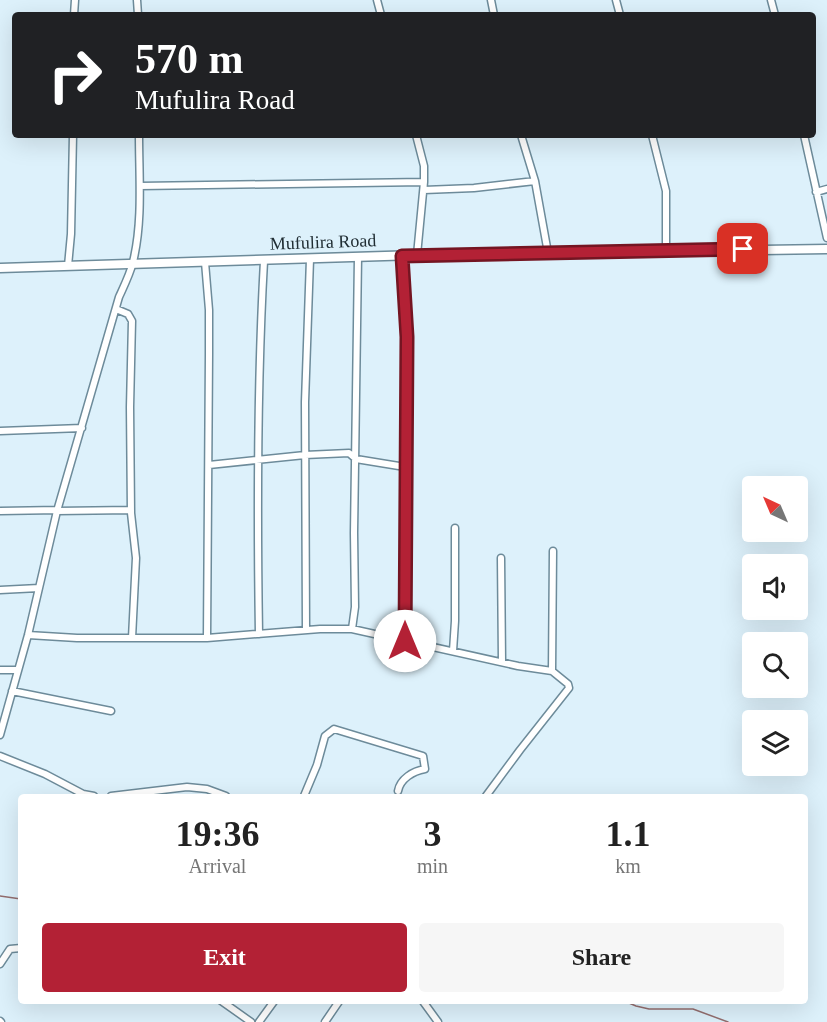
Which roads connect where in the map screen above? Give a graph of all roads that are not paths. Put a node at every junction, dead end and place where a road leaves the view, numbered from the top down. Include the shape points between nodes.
1 (73, 138) edge
2 (139, 138) edge
3 (417, 138) edge
4 (522, 138) edge
5 (653, 138) edge
6 (805, 138) edge
7 (535, 181) junction
8 (424, 182) junction
9 (140, 186) junction
10 (827, 189) edge
11 (424, 190) junction
12 (816, 192) junction
13 (827, 238) edge
14 (827, 249) edge
15 (666, 251) junction
16 (548, 253) junction
17 (417, 255) junction
18 (402, 256) junction
19 (358, 257) junction
20 (310, 259) junction
21 (264, 261) junction
22 (206, 262) junction
23 (132, 265) junction
24 (68, 266) junction
25 (0, 268) edge
26 (116, 309) junction
27 (82, 428) junction
28 (0, 431) edge
29 (305, 455) junction
30 (356, 459) junction
31 (258, 460) junction
32 (209, 465) junction
33 (405, 467) junction
34 (58, 510) junction
35 (131, 510) junction
36 (0, 511) edge
37 (455, 528) dead end
38 (553, 551) dead end
39 (501, 558) dead end
40 (39, 588) junction
41 (0, 590) edge
42 (352, 629) junction
43 (306, 630) junction
44 (28, 634) junction
45 (258, 634) junction
46 (132, 638) junction
47 (207, 638) junction
48 (405, 641) junction
49 (453, 651) junction
50 (502, 663) junction
51 (0, 670) edge
52 (18, 670) junction
53 (552, 671) junction
54 (12, 691) junction
55 (111, 711) dead end
56 (0, 735) edge
57 (0, 756) edge
58 (398, 791) dead end
59 (83, 794) edge
60 (128, 794) edge
61 (221, 794) edge
62 (305, 794) edge
63 (487, 794) edge
64 (18, 948) edge
65 (0, 964) edge
66 (226, 1004) edge
67 (272, 1004) edge
68 (337, 1004) edge
69 (425, 1004) edge
70 (252, 1022) edge
71 (259, 1022) edge
72 (325, 1022) edge
73 (438, 1022) edge

1 - 24 street
2 - 9 street
3 - 8 street
4 - 7 street
5 - 15 street via 666,191
6 - 12 street
7 - 11 street
7 - 16 street
8 - 9 street
8 - 11 street
9 - 23 street
10 - 12 street
11 - 17 street
12 - 13 street
14 - 15 main road, Mufulira Road
15 - 16 main road, Mufulira Road
16 - 17 main road, Mufulira Road
17 - 18 main road, Mufulira Road
18 - 19 main road, Mufulira Road
18 - 33 street via 407,337
19 - 20 main road, Mufulira Road
19 - 30 street
20 - 21 main road, Mufulira Road
20 - 29 street
21 - 22 main road, Mufulira Road
21 - 31 street
22 - 23 main road, Mufulira Road
22 - 32 street
23 - 24 main road, Mufulira Road
23 - 26 street
24 - 25 main road, Mufulira Road
26 - 27 street
26 - 35 street via 128,314 132,321
27 - 28 street
27 - 34 street
29 - 30 street via 349,453
29 - 31 street
29 - 43 street
30 - 33 street
30 - 42 street
31 - 32 street
31 - 45 street
32 - 47 street
33 - 48 street
34 - 35 street
34 - 36 street
34 - 40 street
35 - 46 street via 136,558
37 - 49 street
38 - 53 street
39 - 50 street
40 - 41 street
40 - 44 street
42 - 43 street
42 - 48 street
43 - 45 street
44 - 46 street
44 - 52 street
45 - 47 street
46 - 47 street
48 - 49 street
49 - 50 street
50 - 53 street
51 - 52 street
52 - 54 street
53 - 63 street via 569,688
54 - 55 street
54 - 56 street
57 - 59 street
58 - 62 street via 399,783 425,769 423,756 334,729 325,736
60 - 61 street via 187,787
64 - 65 street via 10,949
66 - 70 street
67 - 71 street
68 - 72 street
69 - 73 street

